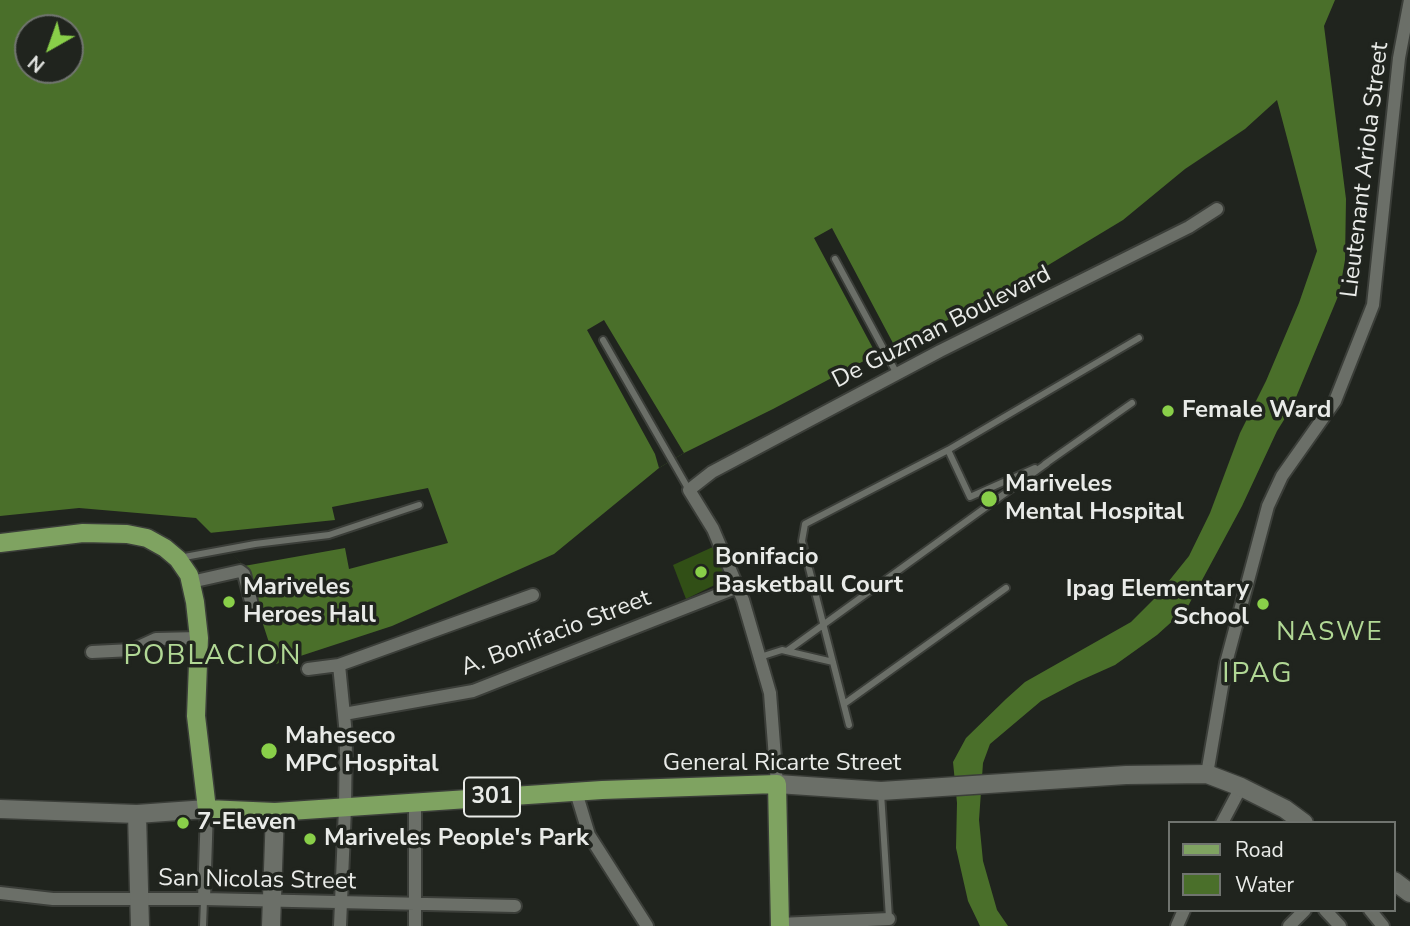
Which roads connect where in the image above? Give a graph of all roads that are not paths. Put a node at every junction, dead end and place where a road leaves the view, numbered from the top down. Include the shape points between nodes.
1 (1410, 0) edge
2 (1217, 209) dead end
3 (835, 259) dead end
4 (1139, 338) dead end
5 (603, 340) dead end
6 (897, 375) junction
7 (1132, 403) dead end
8 (948, 450) junction
9 (1046, 463) junction
10 (689, 491) junction
11 (419, 505) dead end
12 (0, 543) edge
13 (178, 559) junction
14 (191, 582) junction
15 (737, 587) junction
16 (1006, 588) dead end
17 (533, 595) dead end
18 (252, 605) dead end
19 (824, 626) junction
20 (199, 638) junction
21 (787, 651) junction
22 (92, 652) dead end
23 (759, 657) junction
24 (833, 662) junction
25 (339, 665) junction
26 (308, 669) dead end
27 (844, 704) junction
28 (344, 714) junction
29 (849, 725) dead end
30 (1207, 774) junction
31 (777, 784) junction
32 (1241, 787) junction
33 (881, 791) junction
34 (576, 792) junction
35 (415, 803) junction
36 (345, 808) junction
37 (0, 809) edge
38 (207, 809) junction
39 (275, 812) junction
40 (137, 814) junction
41 (1223, 821) edge
42 (1301, 821) edge
43 (0, 893) edge
44 (204, 899) junction
45 (140, 900) junction
46 (272, 901) junction
47 (341, 903) junction
48 (415, 905) junction
49 (515, 906) dead end
50 (1304, 912) edge
51 (1327, 912) edge
52 (1372, 912) edge
53 (889, 919) joint
54 (780, 925) edge
55 (1291, 925) edge
56 (140, 926) edge
57 (203, 926) edge
58 (271, 926) edge
59 (340, 926) edge
60 (415, 926) edge
61 (647, 926) edge
62 (1340, 926) edge
63 (1383, 926) edge

1 - 30 street, Lieutenant Ariola Street via 1397,71 1373,305 1335,401 1282,476 1268,506 1226,663
2 - 6 street, De Guzman Boulevard
3 - 6 lane
4 - 8 lane
5 - 10 lane
6 - 10 street, De Guzman Boulevard via 712,472
7 - 9 lane
8 - 9 lane via 970,497
8 - 19 lane via 806,524 802,541
9 - 19 lane
10 - 15 street via 713,529
11 - 13 lane via 329,535
12 - 13 main road via 83,533 127,534 147,538
13 - 14 main road
14 - 18 street via 240,571
14 - 20 main road
15 - 23 street
15 - 28 street, A. Bonifacio Street via 473,691
16 - 27 lane
17 - 25 street
19 - 21 lane
19 - 24 lane
20 - 22 street via 156,639 132,650
20 - 38 main road via 196,716
21 - 23 lane
21 - 24 lane
23 - 31 street via 770,693
24 - 27 lane
25 - 26 street
25 - 28 street
27 - 29 lane
28 - 36 street
30 - 32 main road, General Ricarte Street / 301
30 - 33 main road, General Ricarte Street / 301
31 - 33 main road, General Ricarte Street / 301
31 - 34 main road, General Ricarte Street / 301
31 - 54 main road
32 - 41 street
32 - 42 main road, General Ricarte Street / 301
33 - 53 lane
34 - 35 main road, General Ricarte Street / 301
34 - 61 street via 589,835
35 - 36 main road, General Ricarte Street / 301
35 - 48 street
36 - 39 main road, General Ricarte Street / 301
36 - 47 street
37 - 40 main road
38 - 39 main road, General Ricarte Street / 301
38 - 40 main road
38 - 44 street
39 - 46 main road
40 - 45 main road
43 - 45 street, San Nicolas Street
44 - 45 street, San Nicolas Street
44 - 46 street, San Nicolas Street
44 - 57 lane
45 - 56 main road
46 - 47 street, San Nicolas Street
46 - 58 main road
47 - 48 street, San Nicolas Street
47 - 59 street
48 - 49 street, San Nicolas Street
48 - 60 street
50 - 55 street
51 - 62 street
52 - 63 street
53 - 54 street

